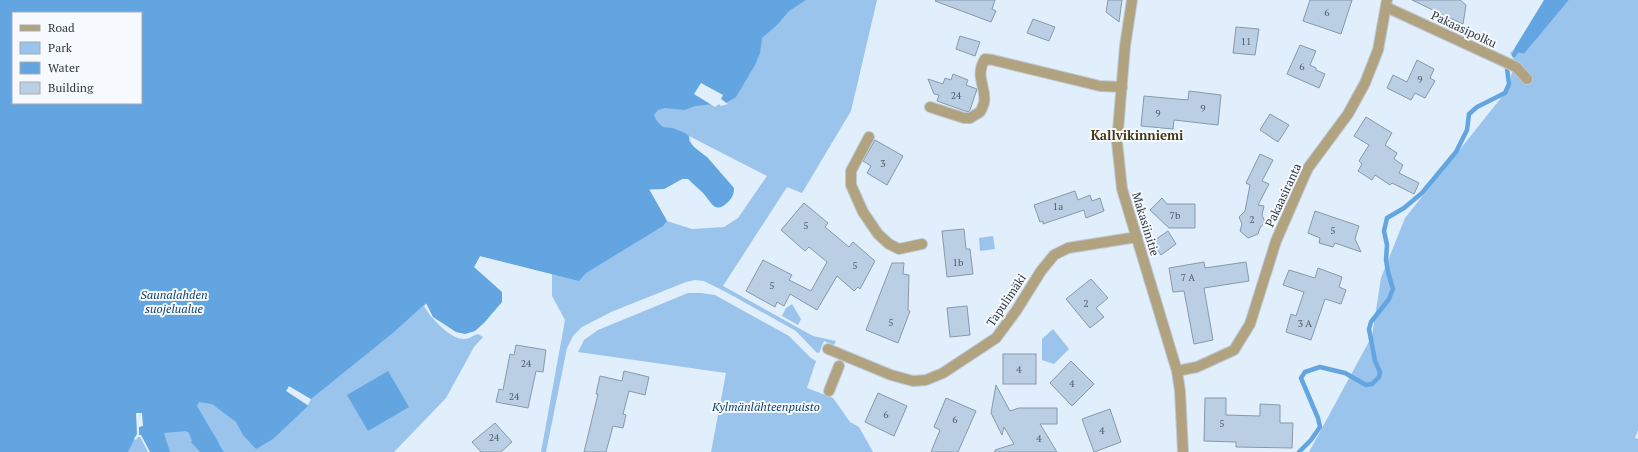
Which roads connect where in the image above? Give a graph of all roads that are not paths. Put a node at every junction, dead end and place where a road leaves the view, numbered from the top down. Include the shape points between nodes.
1 (1132, 0) edge
2 (1386, 4) edge
3 (1527, 79) dead end
4 (1122, 87) junction
5 (930, 107) dead end
6 (869, 137) dead end
7 (1137, 237) junction
8 (922, 244) dead end
9 (828, 349) dead end
10 (839, 366) dead end
11 (1177, 371) junction
12 (829, 391) dead end
13 (1183, 452) edge

1 - 4 street, Makasiinitie
2 - 3 street, Pakaasipolku via 1516,67
2 - 11 street, Pakaasiranta via 1378,50 1365,84 1348,114 1308,168 1276,241 1250,324 1234,350 1197,367
4 - 5 street via 1100,86 985,59 981,72 984,103 980,112 970,118 964,118
4 - 7 street, Makasiinitie via 1117,142 1122,189
6 - 8 street via 850,171 851,186 863,212 878,234 898,249
7 - 9 street, Tapulimäki via 1068,248 1054,255 1040,271 996,338 943,373 926,380 913,381 891,375
7 - 11 street, Makasiinitie
10 - 12 street
11 - 13 street, Makasiinitie

